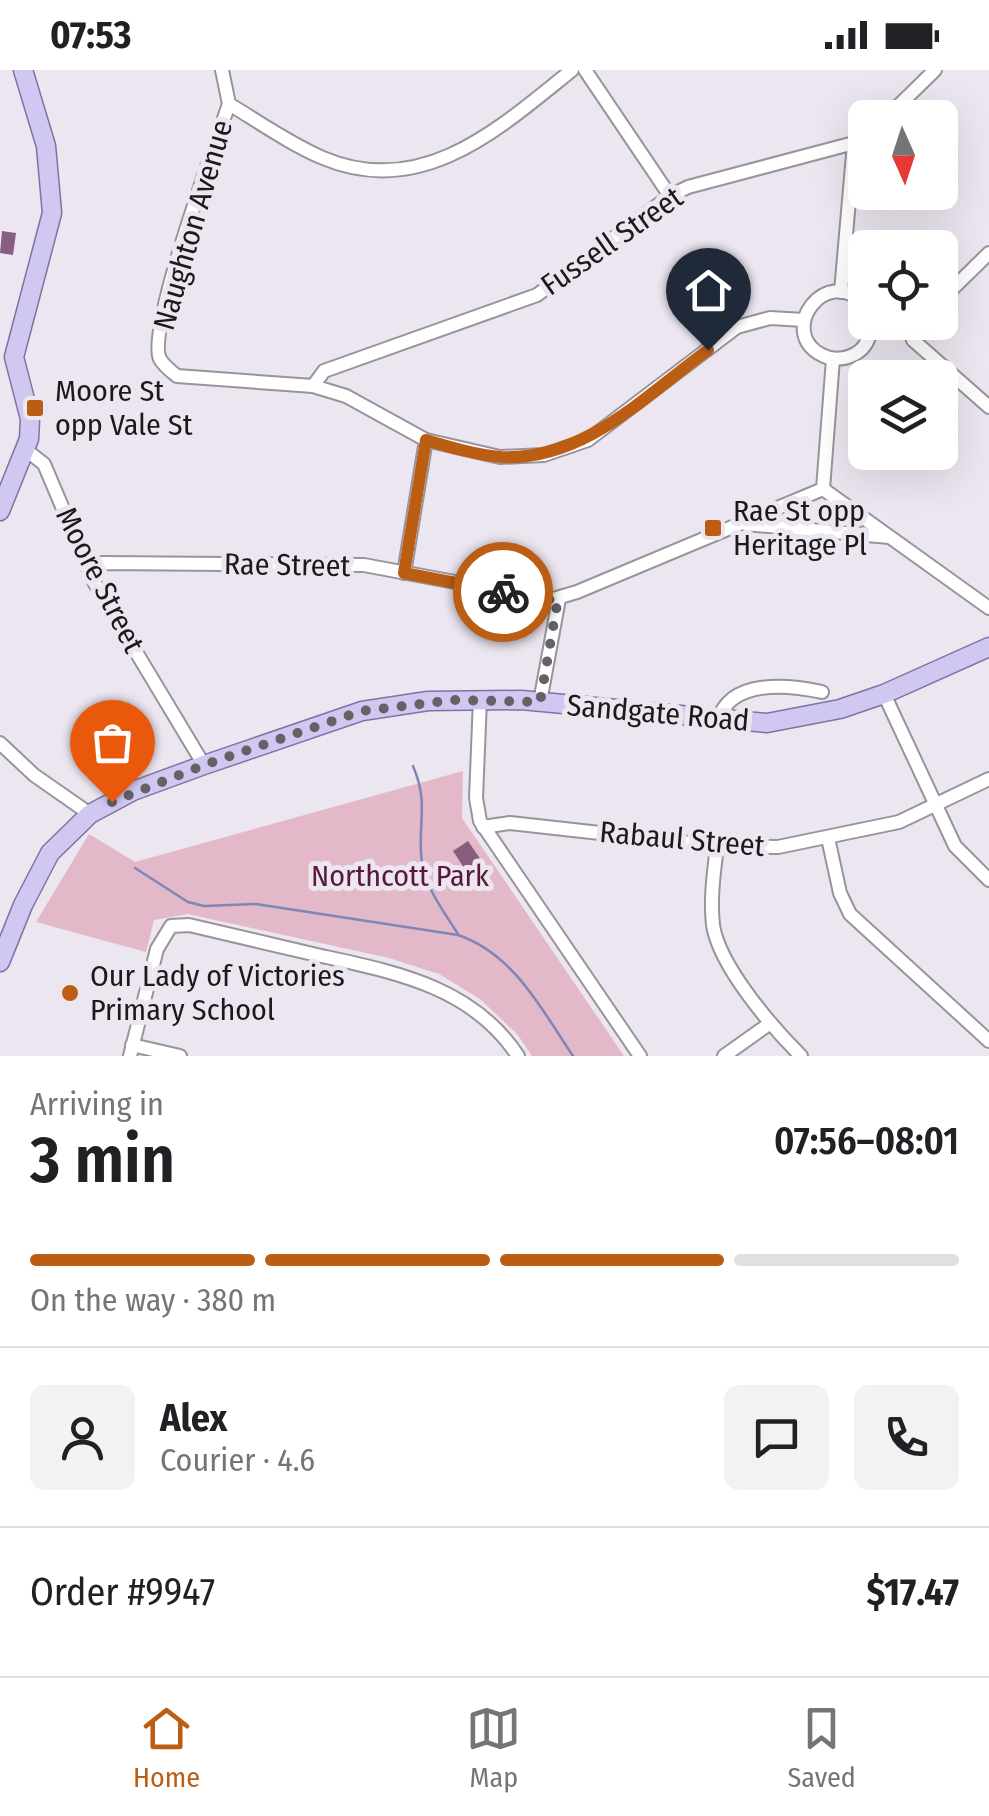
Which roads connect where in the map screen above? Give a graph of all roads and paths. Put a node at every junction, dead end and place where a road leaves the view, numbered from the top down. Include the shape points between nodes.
1 (23, 70) edge
2 (222, 70) edge
3 (572, 70) edge
4 (586, 70) edge
5 (934, 70) edge
6 (904, 100) edge
7 (229, 104) junction
8 (848, 142) edge
9 (670, 196) junction
10 (850, 210) edge
11 (989, 253) edge
12 (958, 283) edge
13 (840, 292) junction
14 (848, 293) edge
15 (804, 320) junction
16 (868, 340) edge
17 (913, 340) edge
18 (833, 358) junction
19 (313, 386) junction
20 (989, 406) edge
21 (426, 440) junction
22 (26, 450) junction
23 (823, 489) junction
24 (0, 510) edge
25 (741, 524) junction
26 (892, 537) junction
27 (87, 566) junction
28 (404, 573) junction
29 (558, 599) junction
30 (989, 608) edge
31 (989, 647) edge
32 (822, 692) dead end
33 (884, 694) junction
34 (480, 699) junction
35 (540, 702) junction
36 (718, 721) junction
37 (0, 742) edge
38 (204, 765) junction
39 (989, 779) edge
40 (935, 805) junction
41 (90, 814) junction
42 (483, 827) junction
43 (828, 838) junction
44 (718, 846) junction
45 (989, 880) edge
46 (0, 962) edge
47 (770, 1024) junction
48 (989, 1041) edge
49 (131, 1051) edge
50 (180, 1056) edge
51 (518, 1056) edge
52 (640, 1056) edge
53 (724, 1056) edge
54 (802, 1056) edge

1 - 22 main road via 46,146 52,202 14,357 30,419
2 - 7 street
3 - 7 street via 466,150 426,166 372,171 326,160
4 - 9 street
5 - 6 street
7 - 19 street, Naughton Avenue via 184,236 157,340 160,359 177,376
8 - 9 street, Fussell Street
9 - 19 street, Fussell Street via 538,294 324,371
10 - 13 street
11 - 12 street
13 - 14 street
13 - 15 street via 813,302
15 - 18 street via 808,342
15 - 21 street, Naughton Avenue via 770,318 737,327 588,440 544,454 500,457
16 - 18 street via 856,354
17 - 20 street
18 - 23 street
19 - 21 street, Naughton Avenue via 346,396
21 - 28 street
22 - 24 main road
22 - 27 street, Moore Street via 44,464
23 - 25 street, Rae Street
23 - 26 street
25 - 26 street
25 - 29 street, Rae Street
26 - 30 street
27 - 28 street, Rae Street via 364,565
27 - 38 street, Moore Street
28 - 29 street, Rae Street
29 - 35 street
31 - 33 main road, Sandgate Road
32 - 36 street via 756,689 726,704
33 - 36 main road, Sandgate Road via 767,723
33 - 40 street
34 - 35 main road, Sandgate Road
34 - 38 main road, Sandgate Road via 362,711
34 - 42 street via 476,806
35 - 36 main road, Sandgate Road
37 - 41 street
38 - 41 main road, Sandgate Road
39 - 40 street, Rabaul Street
40 - 43 street, Rabaul Street via 899,822
40 - 45 street via 955,846
41 - 46 main road, Sandgate Road via 50,853
42 - 44 street, Rabaul Street via 510,823
42 - 52 street
43 - 44 street, Rabaul Street via 778,847
43 - 48 street via 850,914
44 - 47 street via 714,930
47 - 53 street
47 - 54 street
49 - 50 street
49 - 51 street via 156,950 171,926 189,925 410,976 462,1000

